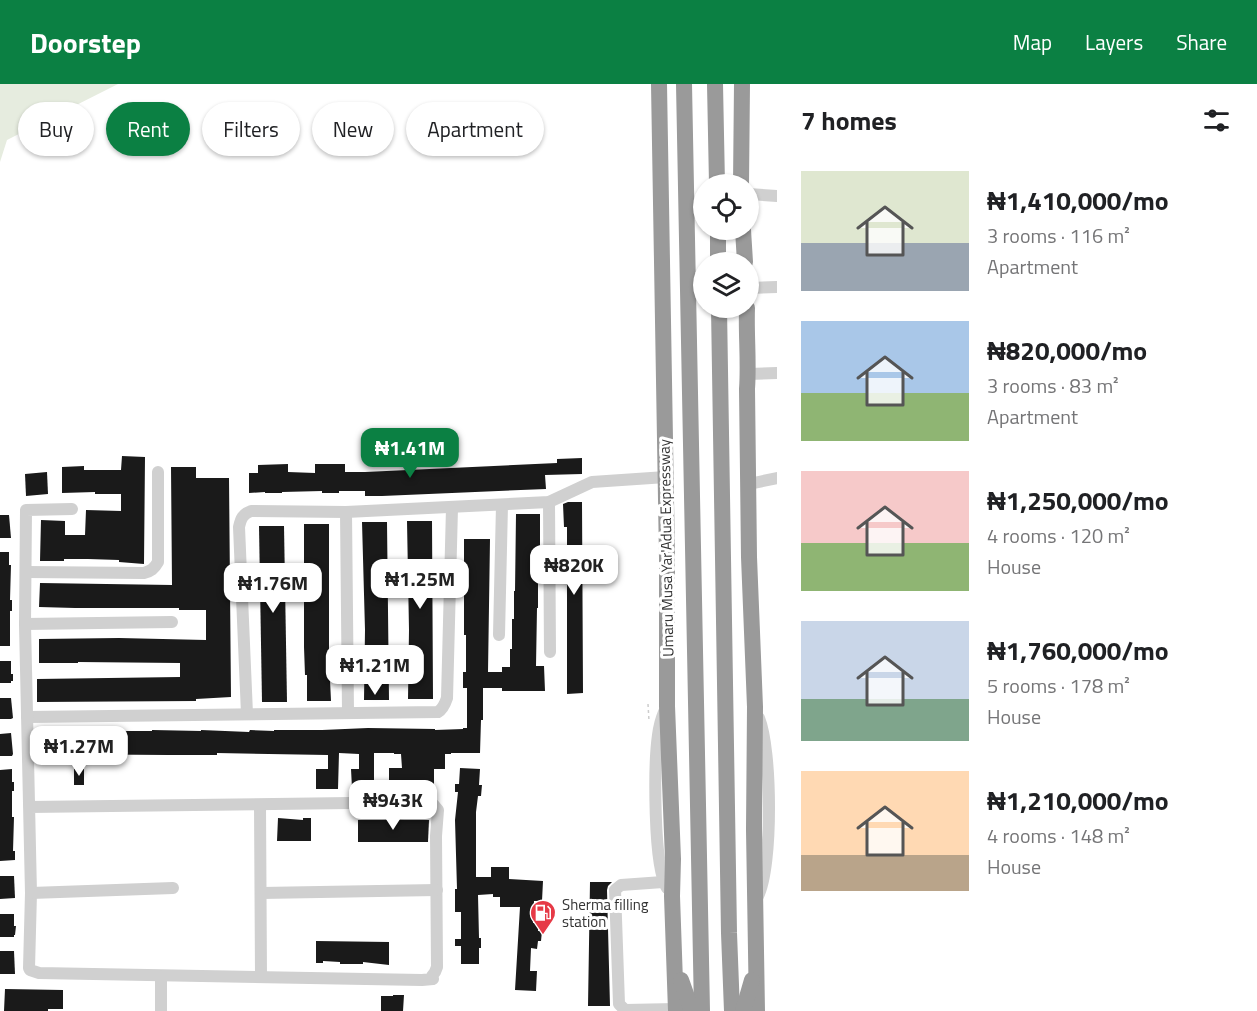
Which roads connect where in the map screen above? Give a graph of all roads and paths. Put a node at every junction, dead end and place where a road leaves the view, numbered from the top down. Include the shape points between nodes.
1 (659, 84) edge
2 (684, 84) edge
3 (715, 84) edge
4 (742, 84) edge
5 (717, 174) edge
6 (741, 174) edge
7 (759, 195) edge
8 (777, 196) edge
9 (777, 287) edge
10 (759, 288) edge
11 (719, 318) edge
12 (747, 318) edge
13 (777, 373) edge
14 (748, 374) junction
15 (158, 472) dead end
16 (666, 477) junction
17 (777, 478) edge
18 (749, 484) junction
19 (549, 502) junction
20 (502, 505) junction
21 (452, 508) junction
22 (72, 509) dead end
23 (346, 512) junction
24 (26, 572) junction
25 (172, 622) dead end
26 (25, 624) junction
27 (499, 635) dead end
28 (550, 652) dead end
29 (648, 704) dead end
30 (348, 712) junction
31 (247, 714) junction
32 (27, 717) junction
33 (650, 723) dead end
34 (260, 805) junction
35 (29, 807) junction
36 (173, 888) dead end
37 (668, 889) junction
38 (437, 890) junction
39 (31, 893) junction
40 (261, 893) junction
41 (756, 966) junction
42 (161, 976) junction
43 (261, 977) junction
44 (681, 1010) edge
45 (161, 1011) edge
46 (702, 1011) edge
47 (732, 1011) edge
48 (743, 1011) edge
49 (757, 1011) edge

1 - 16 highway, Umaru Musa Yar'Adua Expressway
2 - 46 highway, Umaru Musa Yar'Adua Expressway
3 - 5 highway
4 - 6 highway
7 - 8 street
9 - 10 street
11 - 47 highway
12 - 14 highway
13 - 14 street
14 - 18 highway
15 - 24 street via 158,562 154,568 144,573
16 - 19 street via 592,482
16 - 37 highway, Umaru Musa Yar'Adua Expressway via 673,859
17 - 18 street
18 - 41 highway
19 - 20 street
19 - 28 street
20 - 21 street
20 - 27 street
21 - 23 street
21 - 30 street via 445,705 438,712
22 - 24 street via 26,510
23 - 30 street
23 - 31 street via 251,511 240,520
24 - 26 street
25 - 26 street
26 - 32 street
29 - 33 path
30 - 31 street
31 - 32 street
32 - 35 street
34 - 35 street
34 - 38 street via 433,804 438,810
34 - 40 street
35 - 39 street
36 - 39 street
37 - 44 highway, Umaru Musa Yar'Adua Expressway
37 - 44 street via 621,885 615,891 619,1004 625,1010
38 - 40 street
38 - 43 street via 437,967 432,979
39 - 42 street via 29,968 33,972
40 - 43 street
41 - 48 highway
41 - 49 highway
42 - 43 street
42 - 45 street

